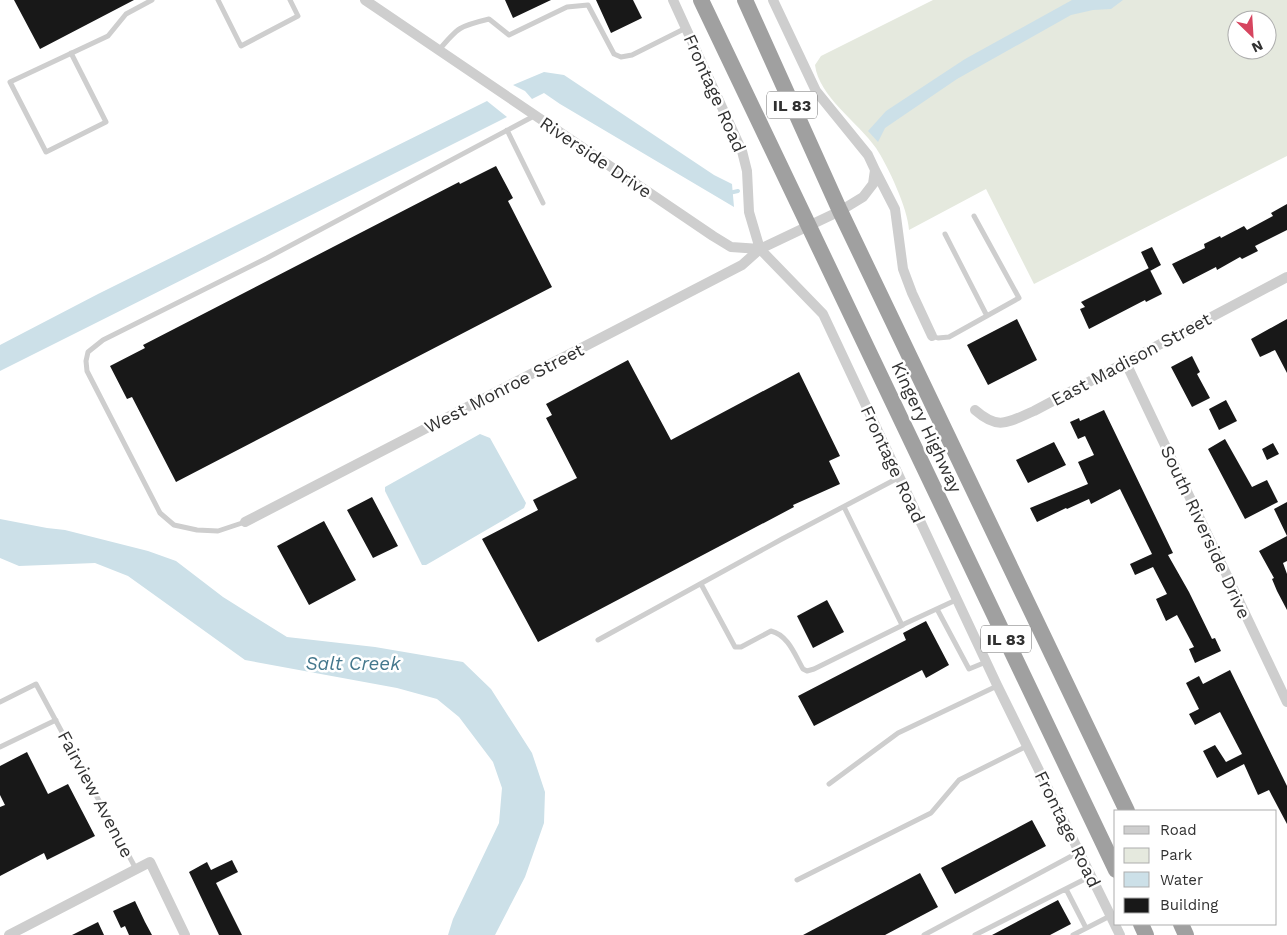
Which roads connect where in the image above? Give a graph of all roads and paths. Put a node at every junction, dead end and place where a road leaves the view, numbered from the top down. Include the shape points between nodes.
1 (152, 0) edge
2 (218, 0) edge
3 (290, 0) edge
4 (365, 0) edge
5 (673, 0) edge
6 (702, 0) edge
7 (745, 0) edge
8 (773, 0) edge
9 (686, 27) junction
10 (439, 50) junction
11 (71, 53) junction
12 (535, 115) junction
13 (507, 130) junction
14 (875, 170) junction
15 (543, 203) dead end
16 (840, 211) junction
17 (974, 216) dead end
18 (810, 226) junction
19 (945, 234) dead end
20 (760, 249) junction
21 (1287, 277) edge
22 (987, 316) junction
23 (932, 336) joint
24 (1125, 361) junction
25 (974, 410) dead end
26 (898, 478) junction
27 (844, 507) junction
28 (245, 522) joint
29 (701, 584) junction
30 (956, 600) junction
31 (937, 609) junction
32 (903, 625) junction
33 (598, 640) dead end
34 (986, 662) junction
35 (997, 685) junction
36 (0, 702) edge
37 (1287, 702) edge
38 (56, 720) junction
39 (1027, 746) junction
40 (0, 747) edge
41 (829, 784) dead end
42 (1127, 810) edge
43 (1080, 852) junction
44 (1114, 866) edge
45 (136, 869) junction
46 (1092, 876) junction
47 (797, 880) dead end
48 (1066, 889) junction
49 (1110, 916) junction
50 (1114, 924) edge
51 (1086, 928) junction
52 (9, 935) edge
53 (186, 935) edge
54 (924, 935) edge
55 (975, 935) edge
56 (1073, 935) edge

1 - 11 lane via 126,14 108,36
2 - 3 lane via 241,46 298,16
4 - 10 street, Riverside Drive
5 - 9 street, Frontage Road
6 - 18 highway, Kingery Highway / IL 83
7 - 16 highway, Kingery Highway / IL 83
8 - 14 street via 816,91 868,155
9 - 10 lane via 632,55 621,57 614,54 588,6 567,7 510,35 489,19 468,24 455,31
9 - 20 street, Frontage Road via 742,151 747,171 749,212
10 - 12 street, Riverside Drive
11 - 11 lane via 106,122 46,152 10,82
12 - 13 lane
12 - 20 street, Riverside Drive via 731,247
13 - 15 lane
13 - 28 lane via 267,258 103,340 88,352 87,371 160,513 174,525 197,530 218,531
14 - 16 street via 873,184 863,197
14 - 23 street via 895,208 903,269
16 - 18 street, Riverside Drive
16 - 42 highway, Kingery Highway / IL 83
17 - 22 lane via 1019,298
18 - 20 street, Riverside Drive
18 - 44 highway, Kingery Highway / IL 83
19 - 22 lane
20 - 26 street, Frontage Road via 823,314
20 - 28 street, West Monroe Street via 742,265
21 - 24 street, East Madison Street
22 - 23 lane via 949,337
24 - 25 street, East Madison Street via 1034,411 1001,424
24 - 37 street, South Riverside Drive
26 - 27 lane
26 - 30 street, Frontage Road
27 - 29 lane
27 - 32 lane
29 - 32 lane via 735,647 771,631 778,633 784,636 807,671
29 - 33 lane
30 - 31 lane
30 - 34 street, Frontage Road
31 - 32 lane
31 - 34 lane via 969,670
34 - 35 street, Frontage Road
35 - 39 street, Frontage Road
35 - 41 lane via 898,733
36 - 38 lane, Fairview Avenue via 36,684
38 - 40 lane, Fairview Avenue
38 - 45 lane, Fairview Avenue
39 - 43 street, Frontage Road
39 - 47 lane via 959,780 931,813
43 - 46 street, Frontage Road
43 - 54 lane
45 - 52 street
45 - 53 street, Fairview Avenue via 150,862
46 - 48 lane
46 - 49 street, Frontage Road
48 - 51 lane
48 - 55 lane
49 - 50 street, Frontage Road
49 - 51 lane
51 - 56 lane

